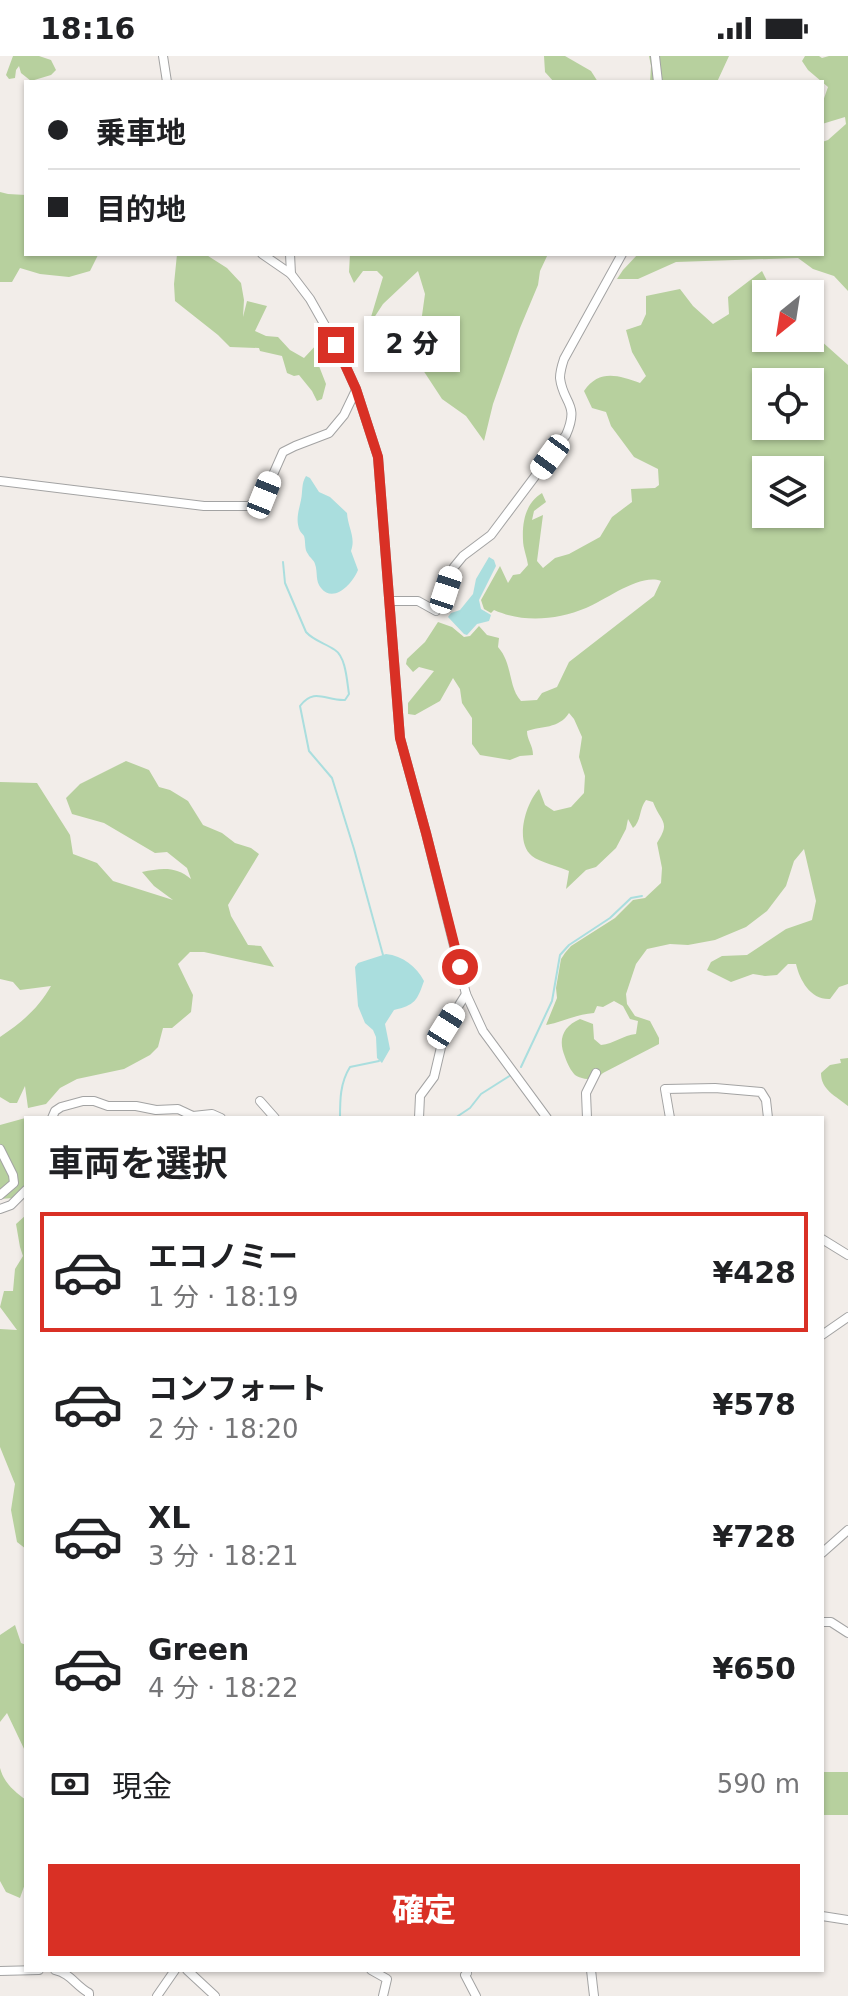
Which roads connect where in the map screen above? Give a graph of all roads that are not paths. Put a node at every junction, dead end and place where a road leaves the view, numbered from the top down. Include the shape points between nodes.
1 (163, 56) edge
2 (655, 56) edge
3 (167, 80) edge
4 (658, 80) edge
5 (265, 256) edge
6 (290, 256) edge
7 (621, 256) edge
8 (291, 274) junction
9 (356, 389) junction
10 (0, 481) edge
11 (391, 601) junction
12 (466, 994) junction
13 (596, 1073) dead end
14 (260, 1101) dead end
15 (53, 1116) edge
16 (193, 1116) edge
17 (193, 1116) edge
18 (216, 1116) edge
19 (273, 1116) edge
20 (419, 1116) edge
21 (546, 1116) edge
22 (587, 1116) edge
23 (670, 1116) edge
24 (768, 1116) edge
25 (0, 1149) edge
26 (24, 1192) edge
27 (0, 1195) edge
28 (0, 1209) edge
29 (824, 1240) edge
30 (848, 1255) edge
31 (848, 1317) edge
32 (824, 1334) edge
33 (848, 1530) edge
34 (824, 1551) edge
35 (824, 1622) edge
36 (848, 1633) edge
37 (824, 1916) edge
38 (848, 1920) edge
39 (24, 1970) edge
40 (0, 1971) edge
41 (62, 1972) edge
42 (174, 1972) edge
43 (189, 1972) edge
44 (375, 1972) edge
45 (591, 1972) edge
46 (467, 1973) dead end
47 (89, 1996) edge
48 (157, 1996) edge
49 (215, 1996) edge
50 (383, 1996) edge
51 (476, 1996) edge
52 (594, 1996) edge

1 - 3 street
2 - 4 street
5 - 8 street
6 - 8 street
7 - 11 street via 560,372 572,412 566,435 491,535 454,567 436,611 418,601
8 - 9 street via 336,345
9 - 10 street via 329,433 283,452 264,495 248,506 204,506
9 - 11 street via 378,457
11 - 12 street via 400,738
12 - 20 street via 446,1026 434,1077 420,1096
12 - 21 street via 483,1031
13 - 22 street via 586,1093
14 - 19 street
15 - 16 street via 61,1107 83,1101 178,1109
17 - 18 street
23 - 24 street via 665,1089 715,1088 761,1092
25 - 27 street via 14,1183
26 - 28 street
29 - 30 street
31 - 32 street
33 - 34 street
35 - 36 street
37 - 38 street
39 - 40 street
41 - 47 street
42 - 48 street
43 - 49 street
44 - 50 street via 387,1979
45 - 52 street
46 - 51 street

